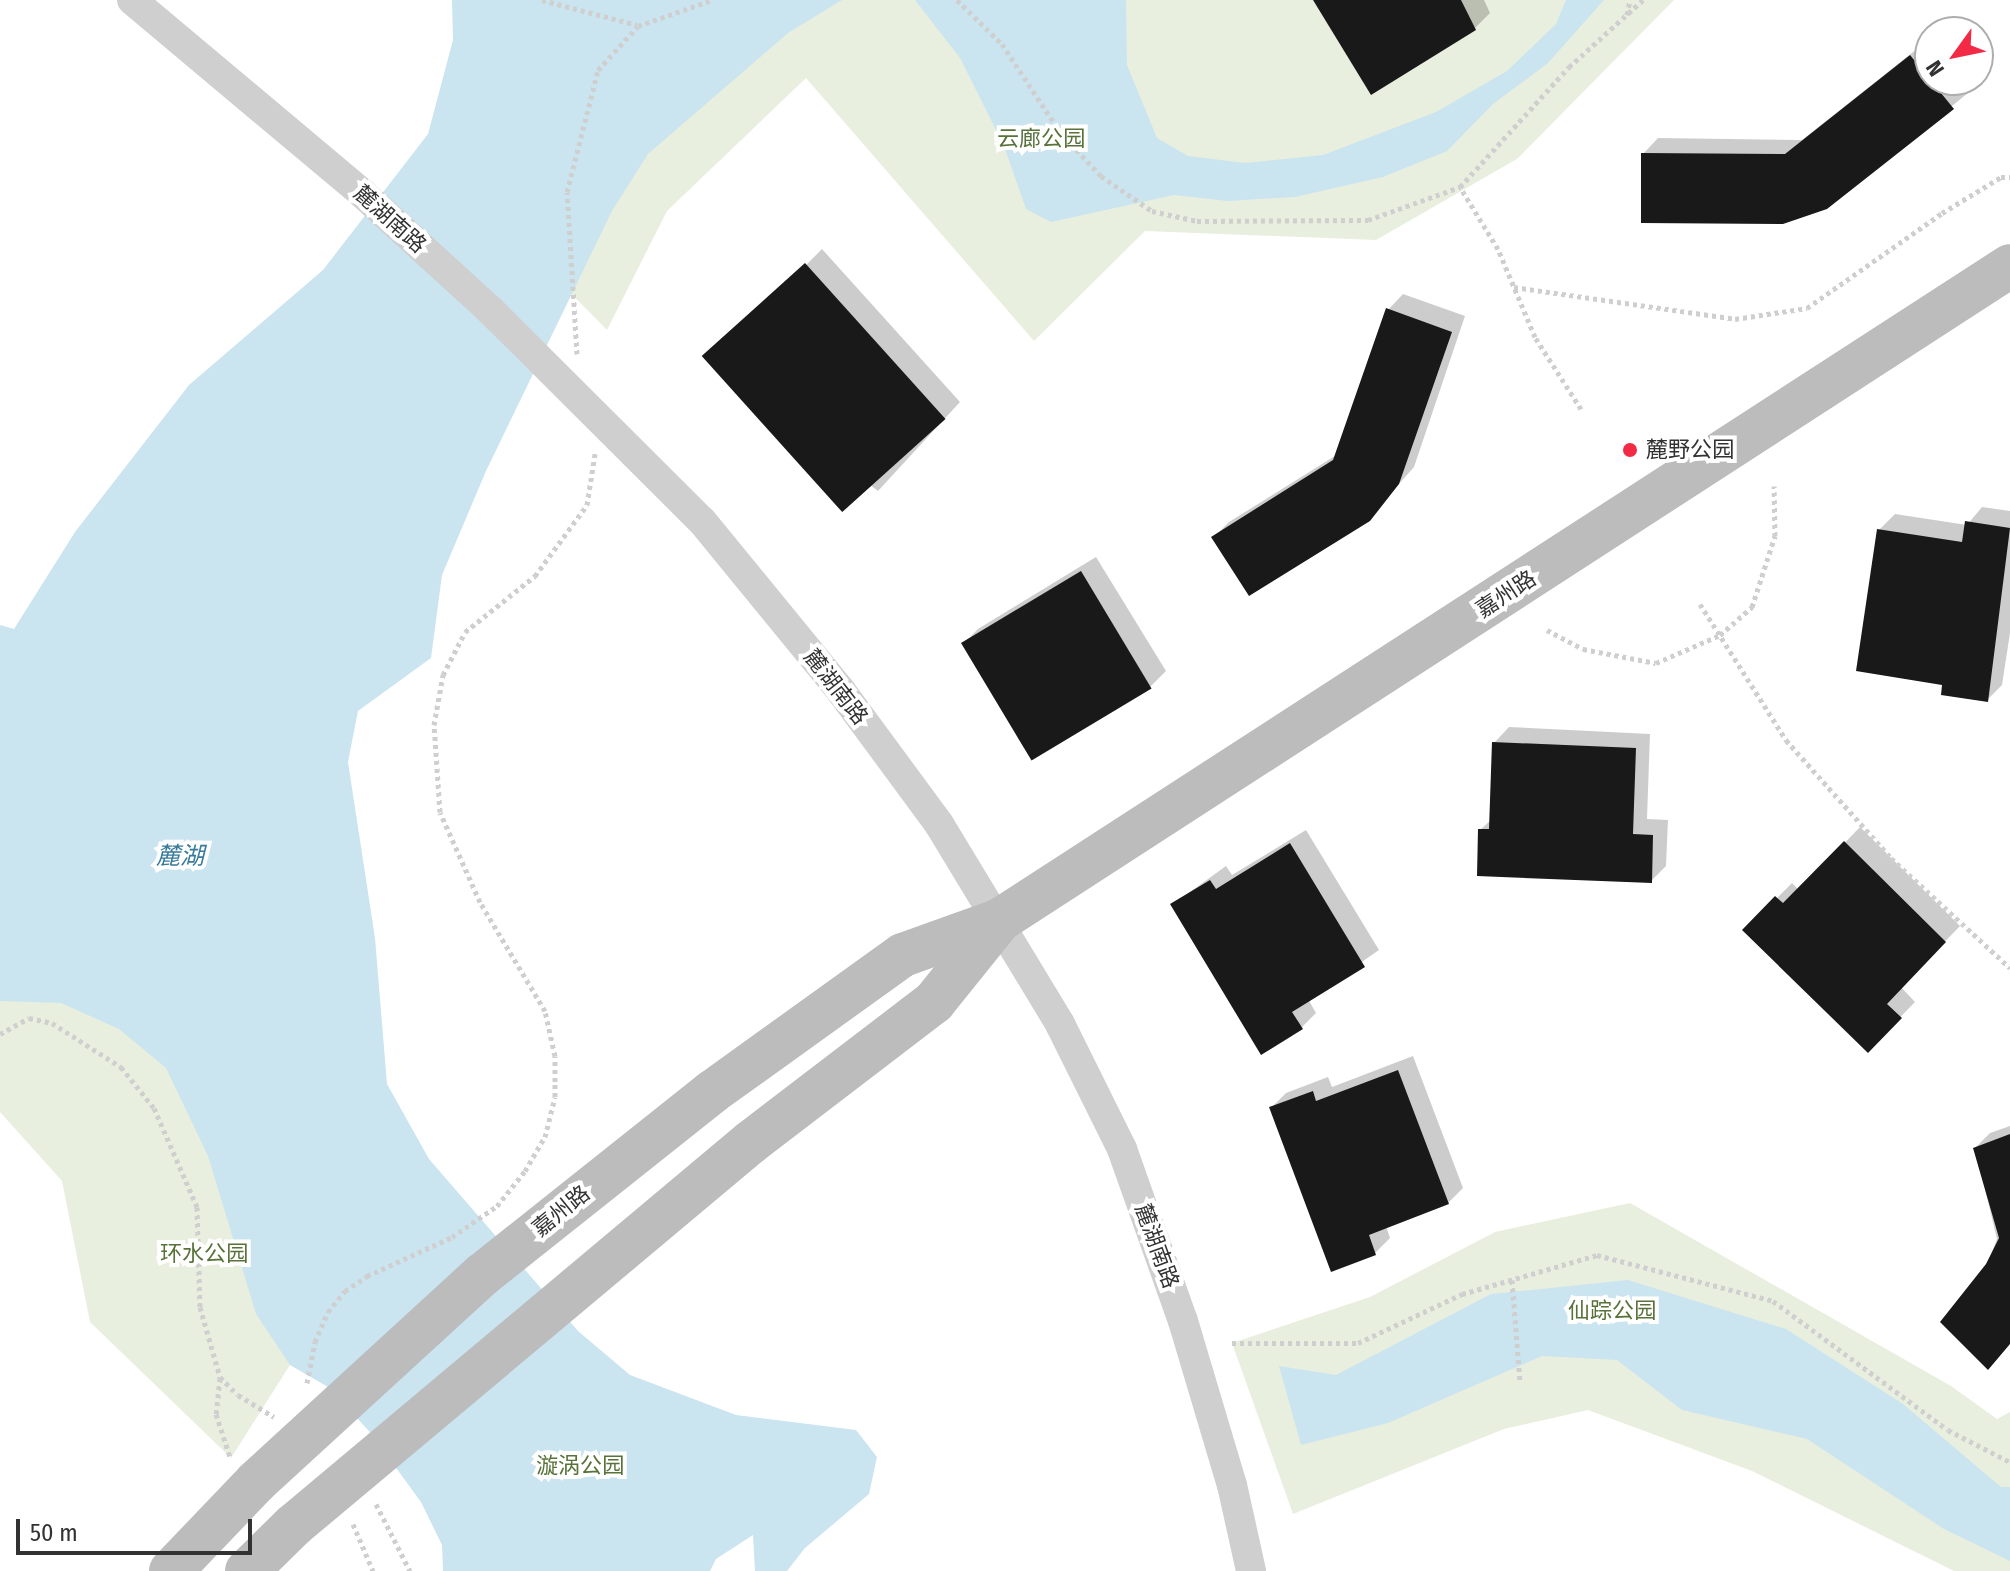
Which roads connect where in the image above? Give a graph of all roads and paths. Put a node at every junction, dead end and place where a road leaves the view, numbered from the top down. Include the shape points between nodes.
1 (132, 0) edge
2 (542, 0) edge
3 (712, 0) edge
4 (957, 0) edge
5 (1630, 0) edge
6 (1643, 0) edge
7 (1627, 15) junction
8 (638, 26) junction
9 (2010, 177) edge
10 (1460, 187) junction
11 (2010, 266) edge
12 (1514, 287) junction
13 (581, 371) dead end
14 (1581, 409) dead end
15 (596, 446) dead end
16 (1774, 486) dead end
17 (1700, 604) dead end
18 (1547, 630) dead end
19 (1720, 635) junction
20 (1000, 920) junction
21 (2010, 968) edge
22 (545, 1011) dead end
23 (0, 1034) edge
24 (1512, 1280) junction
25 (1232, 1343) dead end
26 (220, 1377) junction
27 (1520, 1382) dead end
28 (287, 1423) dead end
29 (2010, 1462) edge
30 (244, 1470) junction
31 (373, 1500) dead end
32 (171, 1571) edge
33 (247, 1571) edge
34 (410, 1571) edge
35 (1251, 1571) edge

1 - 20 street, 麓湖南路, bridge via 363,194 490,310 702,521 841,691 939,824
2 - 8 path
3 - 8 path
4 - 10 path via 1002,44 1060,132 1101,176 1152,211 1197,221 1368,220
5 - 7 path
6 - 7 path
7 - 10 path via 1569,67
8 - 13 path via 598,70 567,192
9 - 12 path via 2001,177 1942,213 1807,308 1735,319
10 - 12 path
11 - 20 street, 嘉州路
12 - 14 path via 1535,337
15 - 22 path via 587,505 535,576 465,632 443,675 434,725 440,812 480,902
16 - 19 path via 1775,536 1752,607
17 - 19 path
18 - 19 path via 1583,649 1656,663
19 - 21 path via 1786,740 1891,858
20 - 30 street, 嘉州路, bridge via 903,955 712,1092
20 - 33 street, 嘉州路, bridge via 934,1002 751,1142 294,1525
20 - 35 street, 麓湖南路 via 1122,1149 1183,1321 1232,1485
23 - 26 path via 29,1018 52,1023 121,1067 154,1108 197,1207 200,1307
24 - 25 path via 1462,1294 1358,1343
24 - 27 path
24 - 29 path via 1597,1255 1773,1301 1948,1430
26 - 28 path via 238,1395
26 - 30 path via 216,1414
30 - 32 street, 嘉州路
31 - 34 path

